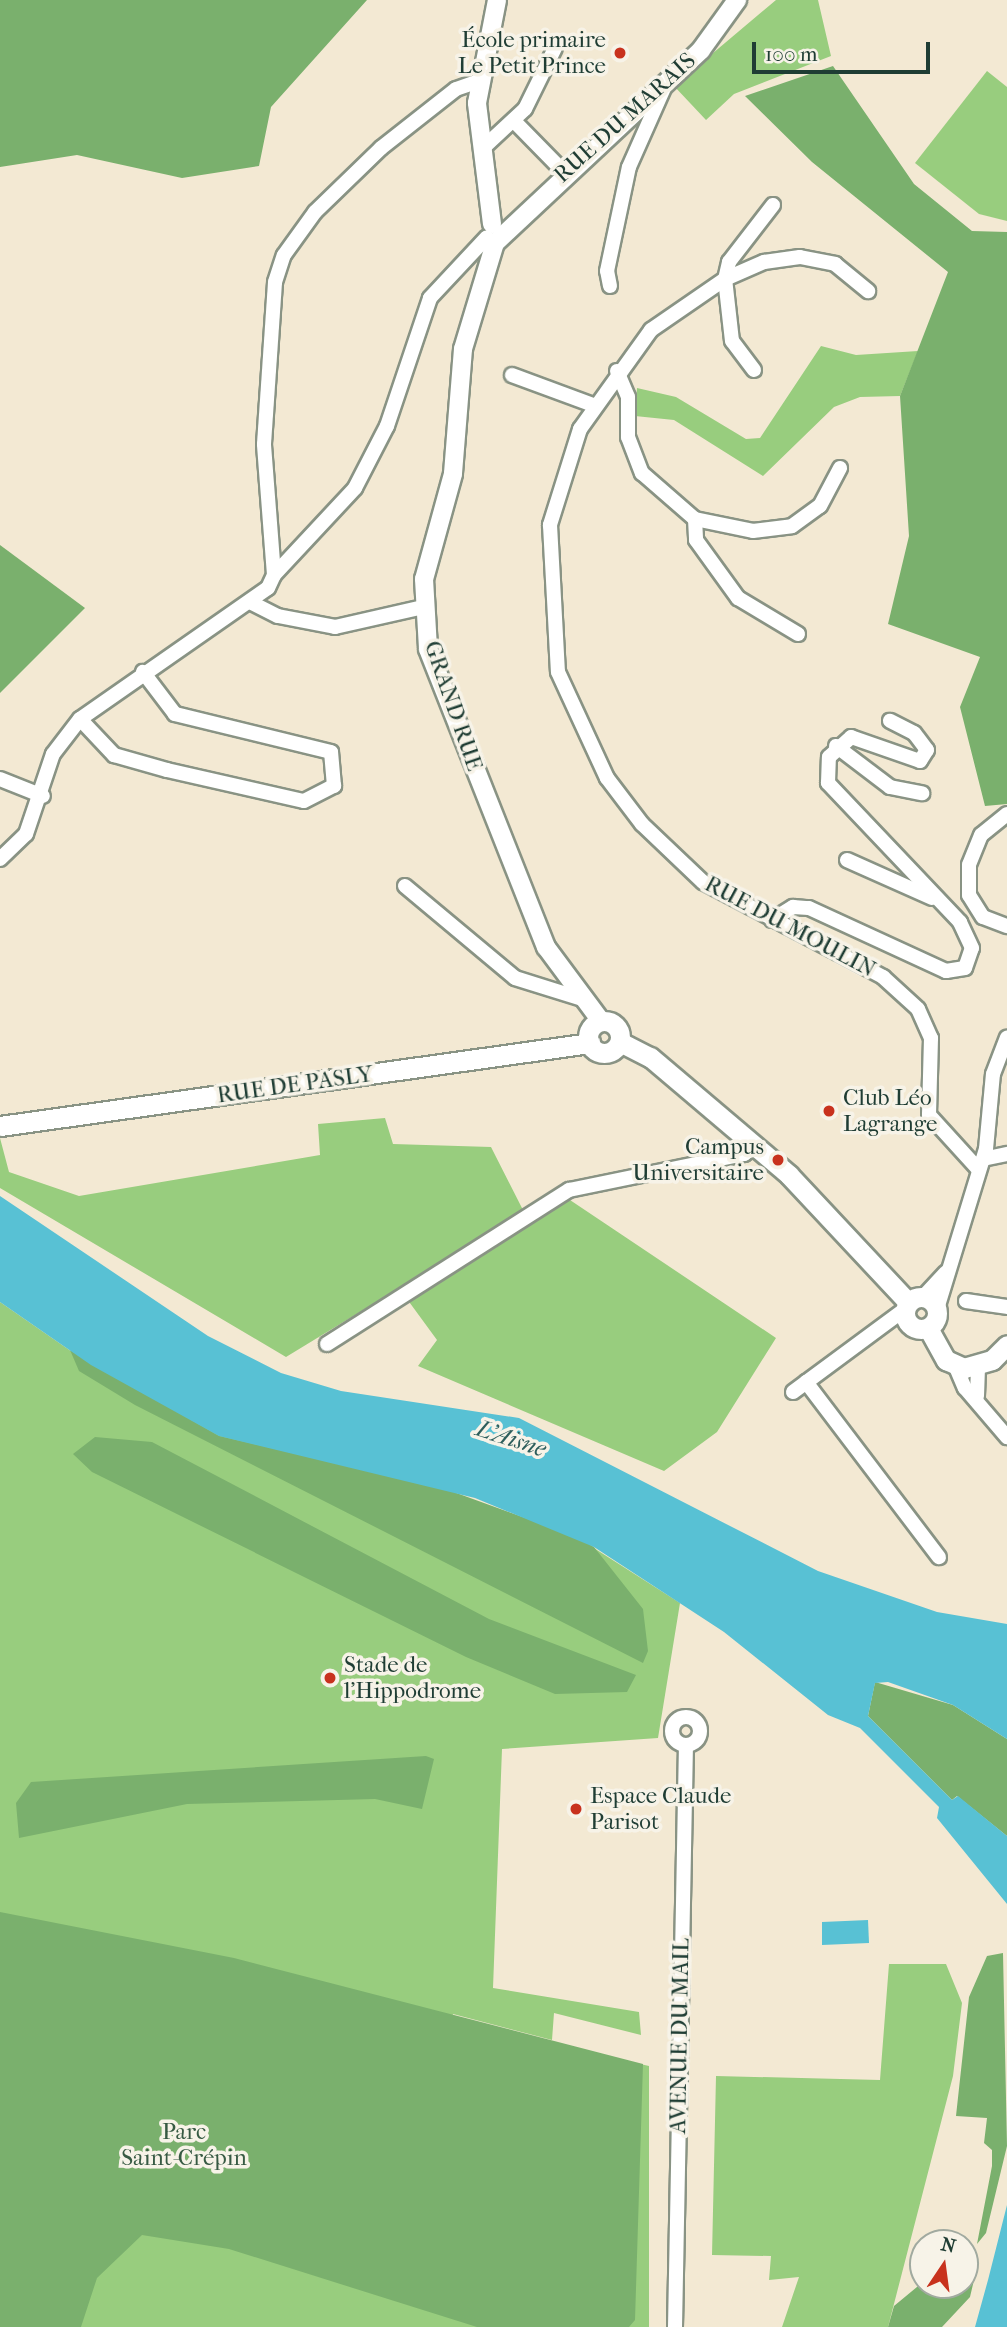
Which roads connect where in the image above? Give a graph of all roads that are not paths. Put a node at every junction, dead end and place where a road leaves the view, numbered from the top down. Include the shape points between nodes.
1 (497, 0) edge
2 (737, 0) edge
3 (555, 48) dead end
4 (479, 81) junction
5 (663, 83) junction
6 (514, 121) junction
7 (483, 148) junction
8 (564, 172) junction
9 (773, 205) dead end
10 (495, 234) junction
11 (724, 279) junction
12 (610, 286) dead end
13 (868, 291) dead end
14 (754, 370) dead end
15 (617, 371) junction
16 (512, 376) dead end
17 (593, 405) junction
18 (840, 468) dead end
19 (695, 519) junction
20 (274, 575) junction
21 (250, 601) junction
22 (424, 607) junction
23 (798, 634) dead end
24 (143, 672) junction
25 (80, 719) junction
26 (890, 721) dead end
27 (835, 746) junction
28 (0, 779) edge
29 (922, 793) dead end
30 (43, 796) junction
31 (1007, 814) edge
32 (0, 859) edge
33 (847, 860) dead end
34 (405, 886) dead end
35 (942, 902) junction
36 (772, 920) junction
37 (1007, 926) edge
38 (582, 999) junction
39 (601, 1021) junction
40 (1007, 1038) edge
41 (620, 1042) junction
42 (590, 1043) junction
43 (0, 1126) edge
44 (755, 1146) junction
45 (1007, 1154) edge
46 (981, 1164) junction
47 (966, 1301) dead end
48 (918, 1304) junction
49 (1007, 1307) edge
50 (928, 1328) junction
51 (327, 1344) dead end
52 (1007, 1345) edge
53 (955, 1365) junction
54 (978, 1366) junction
55 (806, 1382) junction
56 (793, 1392) dead end
57 (977, 1396) junction
58 (1007, 1437) edge
59 (939, 1557) dead end
60 (686, 1745) dead end
61 (675, 2327) edge

1 - 4 street
2 - 5 street, RUE DU MARAIS via 701,50
3 - 6 street
4 - 7 street
4 - 20 street via 456,89 381,148 315,212 284,255 275,282 264,444
5 - 8 street, RUE DU MARAIS
5 - 12 street via 629,167 607,271
6 - 7 street
6 - 8 street
7 - 10 street
8 - 10 street, RUE DU MARAIS
9 - 11 street via 729,261
10 - 20 street via 430,298 387,426 355,488
10 - 22 street, GRAND RUE via 463,349 453,474 424,579
11 - 13 street, RUE DU MOULIN via 764,262 800,257 835,264
11 - 14 street via 732,341
11 - 15 street, RUE DU MOULIN via 651,330
15 - 17 street, RUE DU MOULIN
15 - 19 street via 628,397 628,437 642,473
16 - 17 street
17 - 36 street, RUE DU MOULIN via 566,460 550,525 558,672 607,778 642,824 703,882
18 - 19 street via 820,506 792,526 753,531
19 - 23 street via 696,540 722,581 755,611
20 - 21 street
21 - 22 street via 301,623 335,627
21 - 24 street
22 - 38 street, GRAND RUE via 428,649 447,702 546,947
24 - 25 street
24 - 25 street via 175,714 331,752 334,786 304,801 167,770 114,755
25 - 30 street via 53,754
26 - 27 street via 914,733 927,750 920,761 851,737
27 - 29 street via 890,787
27 - 35 street via 828,783
28 - 30 street
30 - 32 street via 26,834
31 - 37 street via 981,835 969,865 969,895 983,917
33 - 35 street
34 - 38 street via 515,978
35 - 36 street via 972,948 965,968 955,972 808,908 793,907
36 - 46 street, RUE DU MOULIN via 883,976 918,1009 930,1038 929,1115
38 - 39 street, GRAND RUE
39 - 41 main road via 616,1026
39 - 42 main road via 589,1032
40 - 46 street via 993,1074
41 - 42 main road via 602,1053
41 - 44 main road via 650,1058
42 - 43 main road, RUE DE PASLY
44 - 48 main road
44 - 51 street via 744,1154 569,1190
45 - 46 street
46 - 48 street via 946,1272
47 - 49 street
48 - 50 main road
48 - 50 main road via 910,1326
48 - 55 street
50 - 53 main road
52 - 54 main road
53 - 54 main road
53 - 57 street
54 - 57 street
55 - 56 street
55 - 59 street
57 - 58 street
60 - 61 street, AVENUE DU MAIL

